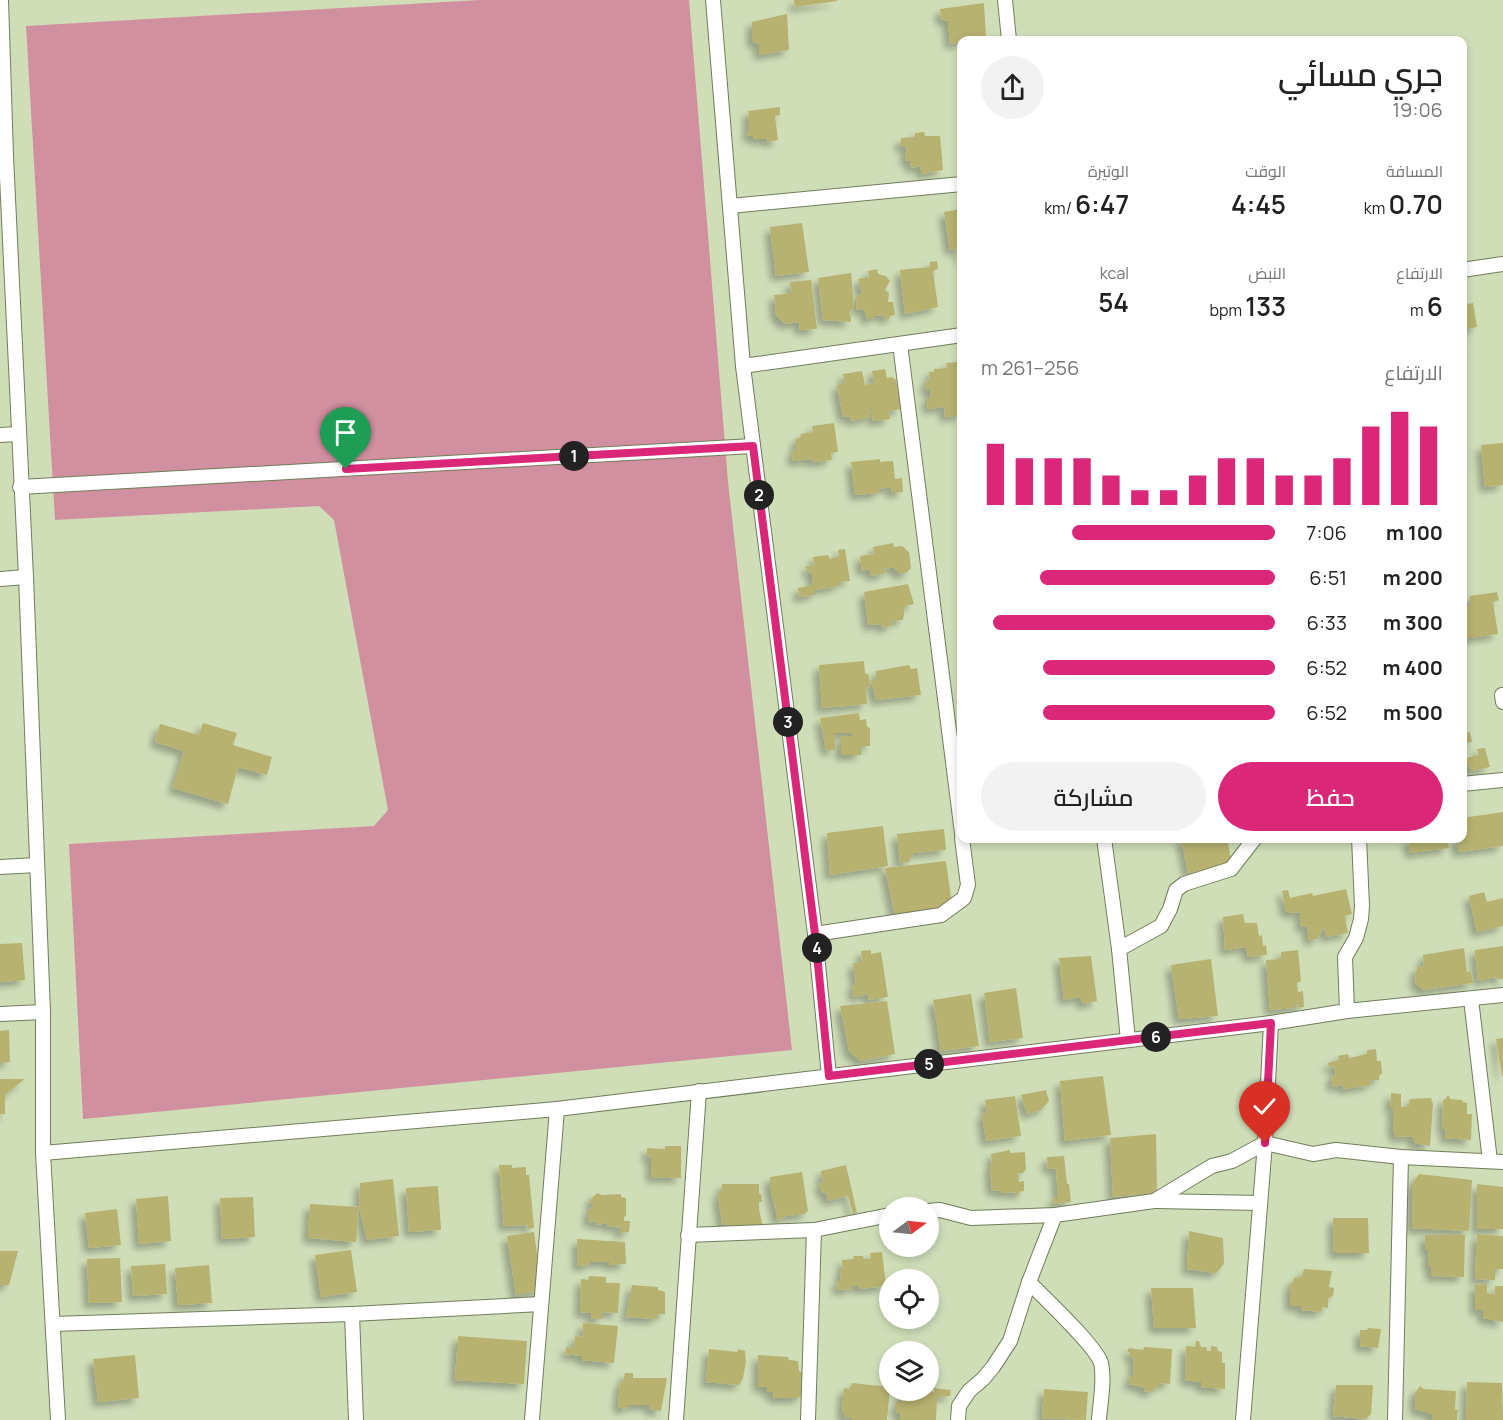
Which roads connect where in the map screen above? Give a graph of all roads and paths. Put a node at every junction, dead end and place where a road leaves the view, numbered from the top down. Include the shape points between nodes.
1 (2, 0) edge
2 (713, 0) edge
3 (1005, 0) edge
4 (1009, 36) edge
5 (3, 156) edge
6 (957, 184) edge
7 (730, 206) junction
8 (1503, 264) edge
9 (1467, 269) edge
10 (6, 293) edge
11 (957, 336) edge
12 (900, 344) junction
13 (743, 366) junction
14 (18, 434) junction
15 (0, 435) edge
16 (753, 446) junction
17 (20, 487) junction
18 (26, 578) junction
19 (0, 579) edge
20 (1503, 780) edge
21 (1467, 784) edge
22 (957, 794) edge
23 (963, 843) edge
24 (1105, 843) edge
25 (1251, 843) edge
26 (1359, 843) edge
27 (37, 865) junction
28 (0, 867) edge
29 (815, 934) junction
30 (1119, 949) junction
31 (1503, 995) edge
32 (1471, 999) junction
33 (1347, 1011) junction
34 (43, 1012) junction
35 (0, 1014) edge
36 (1271, 1023) junction
37 (1128, 1040) junction
38 (829, 1076) junction
39 (699, 1091) junction
40 (557, 1108) junction
41 (1265, 1143) junction
42 (43, 1154) junction
43 (1401, 1157) junction
44 (1496, 1162) edge
45 (1154, 1201) junction
46 (1260, 1203) junction
47 (939, 1210) edge
48 (1055, 1215) junction
49 (879, 1217) edge
50 (814, 1230) junction
51 (688, 1235) junction
52 (1029, 1282) junction
53 (541, 1304) junction
54 (352, 1314) junction
55 (53, 1324) junction
56 (58, 1420) edge
57 (356, 1420) edge
58 (532, 1420) edge
59 (676, 1420) edge
60 (808, 1420) edge
61 (958, 1420) edge
62 (1100, 1420) edge
63 (1243, 1420) edge
64 (1395, 1420) edge

1 - 5 street
2 - 7 street
3 - 4 street
5 - 10 street
6 - 7 street
7 - 13 street
8 - 9 street
10 - 14 street
11 - 12 street
12 - 13 street
12 - 22 street
13 - 16 street
14 - 15 street
14 - 17 street
16 - 17 street
16 - 29 street
17 - 18 street
18 - 19 street
18 - 27 street
20 - 21 street
23 - 29 street via 968,885 964,898 941,915
24 - 30 street
25 - 30 street via 1231,869 1176,890 1161,926
26 - 33 street via 1361,920 1345,957
27 - 28 street
27 - 34 street
29 - 38 street
30 - 37 street
31 - 32 street
32 - 33 street
32 - 44 street
33 - 36 street
34 - 35 street
34 - 42 street
36 - 37 street
36 - 41 street
37 - 38 street
38 - 39 street
39 - 40 street
39 - 51 street
40 - 42 street
40 - 53 street
41 - 43 street via 1313,1154 1336,1150
41 - 45 street via 1232,1161 1212,1166
41 - 46 street
42 - 55 street
43 - 44 street
43 - 64 street
45 - 46 street
45 - 48 street
46 - 63 street
47 - 48 street via 971,1218
48 - 52 street
49 - 50 street
50 - 51 street
50 - 60 street
51 - 59 street
52 - 61 street via 1010,1341 959,1406
52 - 62 street via 1101,1362
53 - 54 street
53 - 58 street
54 - 55 street
54 - 57 street
55 - 56 street

